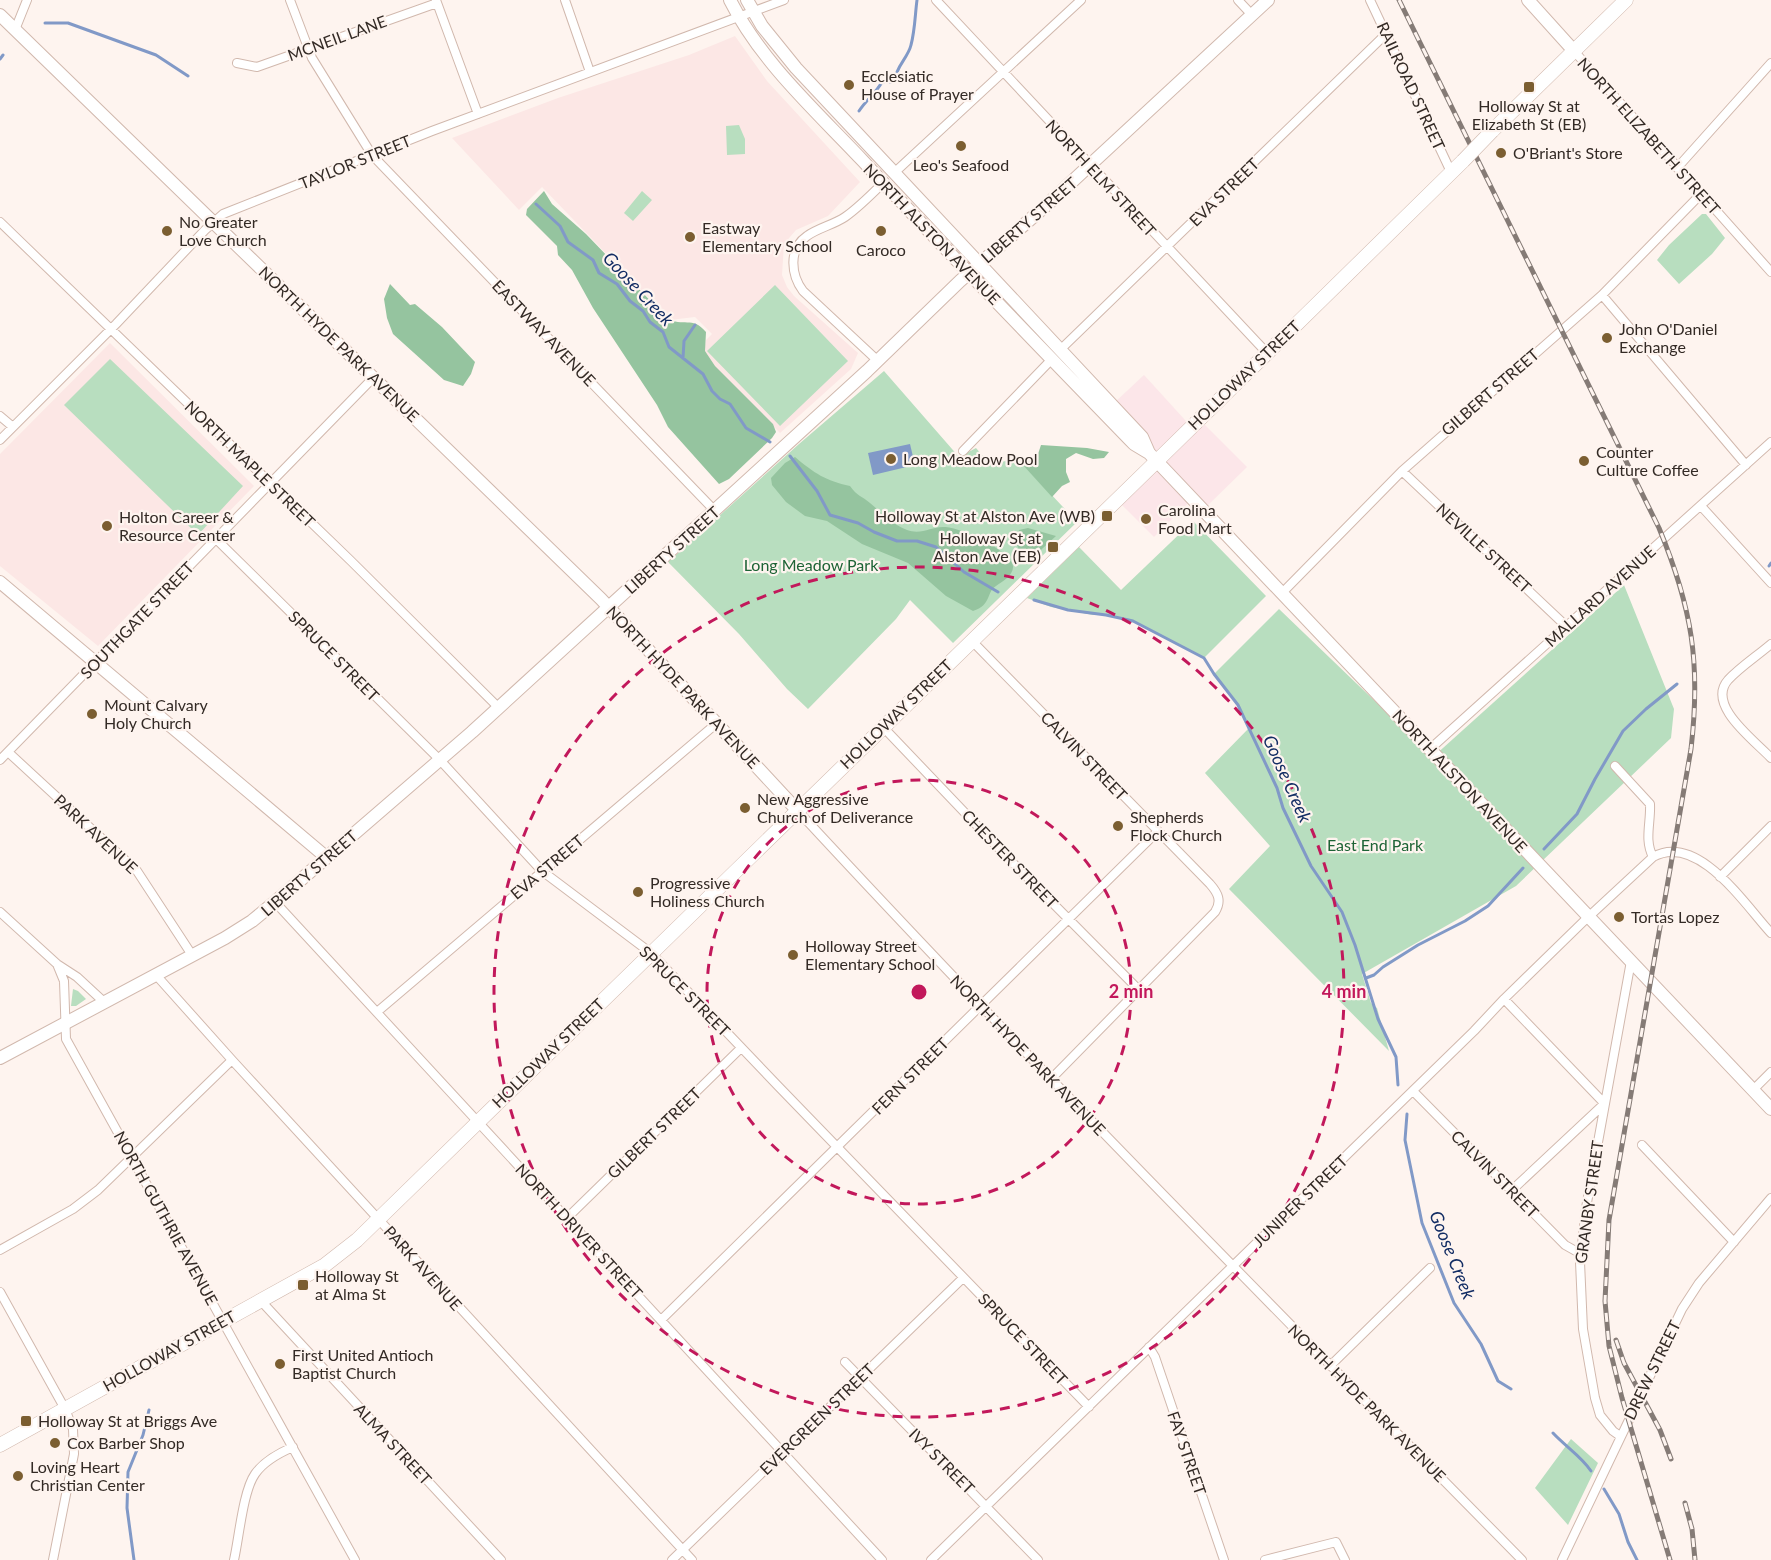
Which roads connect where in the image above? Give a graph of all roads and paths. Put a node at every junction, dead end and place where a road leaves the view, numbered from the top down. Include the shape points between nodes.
1 (27, 0) edge
2 (290, 0) edge
3 (565, 0) edge
4 (730, 0) edge
5 (784, 0) edge
6 (936, 0) edge
7 (1081, 0) edge
8 (1238, 0) edge
9 (1268, 0) edge
10 (1370, 0) edge
11 (1528, 0) edge
12 (1626, 0) edge
13 (437, 1) edge
14 (750, 6) edge
15 (0, 15) edge
16 (1252, 15) junction
17 (739, 17) junction
18 (15, 30) junction
19 (1386, 34) junction
20 (308, 48) junction
21 (1574, 51) junction
22 (237, 63) dead end
23 (1771, 63) edge
24 (590, 72) junction
25 (1002, 72) junction
26 (478, 114) junction
27 (372, 155) junction
28 (1090, 166) junction
29 (1677, 168) junction
30 (1451, 172) junction
31 (894, 173) junction
32 (883, 183) junction
33 (1701, 194) junction
34 (0, 222) edge
35 (214, 222) junction
36 (1167, 248) junction
37 (979, 263) junction
38 (1771, 272) edge
39 (969, 273) junction
40 (1602, 295) junction
41 (110, 330) junction
42 (1267, 354) junction
43 (1056, 355) junction
44 (878, 361) junction
45 (374, 377) junction
46 (0, 416) edge
47 (13, 427) junction
48 (0, 440) edge
49 (1771, 442) edge
50 (963, 451) dead end
51 (1153, 457) junction
52 (1746, 465) junction
53 (1402, 471) junction
54 (270, 484) junction
55 (1701, 506) junction
56 (715, 511) junction
57 (216, 539) junction
58 (0, 582) edge
59 (1771, 583) edge
60 (1282, 593) junction
61 (609, 607) junction
62 (1566, 626) junction
63 (972, 641) junction
64 (1771, 644) edge
65 (97, 662) junction
66 (499, 708) junction
67 (717, 723) junction
68 (883, 727) junction
69 (1430, 749) junction
70 (8, 752) junction
71 (1771, 758) edge
72 (0, 760) edge
73 (440, 760) junction
74 (1615, 766) dead end
75 (797, 810) junction
76 (1771, 826) edge
77 (1158, 831) junction
78 (326, 857) junction
79 (1653, 857) junction
80 (542, 871) junction
81 (1720, 877) junction
82 (275, 902) junction
83 (0, 912) edge
84 (1588, 916) junction
85 (1070, 920) junction
86 (1771, 933) edge
87 (651, 953) junction
88 (192, 955) junction
89 (1630, 961) junction
90 (57, 964) junction
91 (156, 975) junction
92 (1138, 989) junction
93 (1504, 999) junction
94 (105, 1002) junction
95 (981, 1006) junction
96 (377, 1012) junction
97 (64, 1023) junction
98 (741, 1048) junction
99 (0, 1058) edge
100 (232, 1060) junction
101 (1771, 1072) edge
102 (1051, 1079) junction
103 (1753, 1090) junction
104 (1413, 1091) junction
105 (1604, 1104) junction
106 (1771, 1109) edge
107 (478, 1121) junction
108 (1642, 1145) dead end
109 (837, 1148) junction
110 (132, 1157) junction
111 (1511, 1191) junction
112 (1771, 1198) edge
113 (567, 1218) junction
114 (378, 1219) junction
115 (1734, 1242) junction
116 (0, 1250) edge
117 (1581, 1254) junction
118 (1232, 1266) junction
119 (1430, 1268) dead end
120 (963, 1278) junction
121 (0, 1292) edge
122 (261, 1301) junction
123 (224, 1320) junction
124 (661, 1320) junction
125 (1149, 1347) junction
126 (845, 1362) dead end
127 (1330, 1366) junction
128 (860, 1377) junction
129 (1089, 1407) junction
130 (65, 1409) junction
131 (1620, 1436) junction
132 (0, 1445) edge
133 (292, 1447) junction
134 (783, 1452) junction
135 (987, 1506) junction
136 (682, 1550) junction
137 (53, 1560) edge
138 (234, 1560) edge
139 (355, 1560) edge
140 (501, 1560) edge
141 (672, 1560) edge
142 (692, 1560) edge
143 (882, 1560) edge
144 (931, 1560) edge
145 (1038, 1560) edge
146 (1224, 1560) edge
147 (1265, 1560) edge
148 (1346, 1560) edge
149 (1522, 1560) edge
150 (1562, 1560) edge

1 - 18 street
2 - 20 street, EASTWAY AVENUE
3 - 24 street
4 - 17 street, NORTH ALSTON AVENUE
5 - 14 street, TAYLOR STREET
6 - 25 street, NORTH ELM STREET
7 - 25 street
8 - 16 street
9 - 16 street, LIBERTY STREET
10 - 19 street, RAILROAD STREET
11 - 21 street, NORTH ELIZABETH STREET
12 - 21 main road, HOLLOWAY STREET
13 - 20 street, MCNEIL LANE
13 - 26 street
14 - 17 street, TAYLOR STREET
14 - 31 street, NORTH ALSTON AVENUE via 780,50
15 - 18 street, NORTH HYDE PARK AVENUE
16 - 28 street, LIBERTY STREET
17 - 24 street, TAYLOR STREET
17 - 32 street, NORTH ALSTON AVENUE via 775,67
18 - 35 street, NORTH HYDE PARK AVENUE
19 - 30 street, RAILROAD STREET
19 - 36 street, EVA STREET
20 - 22 street, MCNEIL LANE via 257,67
20 - 27 street, EASTWAY AVENUE
21 - 29 street, NORTH ELIZABETH STREET
21 - 30 main road, HOLLOWAY STREET, bridge
23 - 29 street
24 - 26 street, TAYLOR STREET
25 - 28 street, NORTH ELM STREET
25 - 31 street
26 - 27 street, TAYLOR STREET
27 - 35 street, TAYLOR STREET via 223,214
27 - 56 street, EASTWAY AVENUE
28 - 36 street, NORTH ELM STREET
28 - 37 street, LIBERTY STREET
29 - 33 street, NORTH ELIZABETH STREET
30 - 42 main road, HOLLOWAY STREET
31 - 37 street, NORTH ALSTON AVENUE
32 - 39 street, NORTH ALSTON AVENUE
32 - 44 street via 846,216 806,237 796,250 793,265 803,291
33 - 38 street, NORTH ELIZABETH STREET
33 - 40 street, GILBERT STREET
34 - 41 street, NORTH MAPLE STREET
35 - 41 street, TAYLOR STREET
35 - 45 street, NORTH HYDE PARK AVENUE
36 - 42 street, NORTH ELM STREET
36 - 43 street, EVA STREET
37 - 39 street, LIBERTY STREET
37 - 43 street, NORTH ALSTON AVENUE
39 - 43 street, NORTH ALSTON AVENUE
39 - 44 street, LIBERTY STREET
40 - 52 street
40 - 53 street, GILBERT STREET
41 - 47 street, TAYLOR STREET
41 - 54 street, NORTH MAPLE STREET
42 - 51 main road, HOLLOWAY STREET
43 - 50 street, EVA STREET
43 - 51 street, NORTH ALSTON AVENUE via 1134,444
44 - 56 street, LIBERTY STREET
45 - 54 street, SOUTHGATE STREET
45 - 61 street, NORTH HYDE PARK AVENUE
46 - 47 street
47 - 48 street, TAYLOR STREET
49 - 52 street, MALLARD AVENUE
51 - 60 street, NORTH ALSTON AVENUE
51 - 63 main road, HOLLOWAY STREET
52 - 55 street, MALLARD AVENUE
53 - 60 street, GILBERT STREET
53 - 62 street, NEVILLE STREET
54 - 57 street, SOUTHGATE STREET
54 - 66 street, NORTH MAPLE STREET
55 - 59 street
55 - 62 street, MALLARD AVENUE
56 - 61 street, LIBERTY STREET
57 - 65 street, SOUTHGATE STREET
57 - 73 street, SPRUCE STREET
58 - 65 street
60 - 69 street, NORTH ALSTON AVENUE
61 - 66 street, LIBERTY STREET
61 - 67 street, NORTH HYDE PARK AVENUE
62 - 69 street, MALLARD AVENUE
63 - 68 main road, HOLLOWAY STREET
63 - 77 street, CALVIN STREET
64 - 71 street via 1721,692 1726,712
65 - 70 street, SOUTHGATE STREET
65 - 78 street
66 - 73 street, LIBERTY STREET
67 - 75 street, NORTH HYDE PARK AVENUE
67 - 80 street, EVA STREET
68 - 75 main road, HOLLOWAY STREET
68 - 85 street, CHESTER STREET
69 - 84 street, NORTH ALSTON AVENUE
70 - 72 street, SOUTHGATE STREET
70 - 88 street, PARK AVENUE via 137,871
73 - 78 street, LIBERTY STREET
73 - 80 street, SPRUCE STREET
74 - 79 street via 1650,804 1647,837
75 - 87 main road, HOLLOWAY STREET
75 - 95 street, NORTH HYDE PARK AVENUE
76 - 81 street
77 - 85 street, FERN STREET
77 - 92 street, CALVIN STREET via 1210,884 1219,898 1219,906
78 - 82 street, LIBERTY STREET
79 - 81 street, JUNIPER STREET via 1666,851 1695,857
79 - 84 street, JUNIPER STREET
80 - 87 street, SPRUCE STREET
80 - 96 street, EVA STREET
81 - 86 street
82 - 88 street, LIBERTY STREET via 252,921
82 - 96 street, NORTH DRIVER STREET
83 - 90 street
84 - 89 street, NORTH ALSTON AVENUE
84 - 93 street, JUNIPER STREET
85 - 92 street, CHESTER STREET
85 - 95 street, FERN STREET
87 - 98 street, SPRUCE STREET
87 - 107 main road, HOLLOWAY STREET
88 - 91 street, LIBERTY STREET
89 - 103 street, NORTH ALSTON AVENUE
89 - 105 street, GRANBY STREET
90 - 94 street
90 - 97 street, NORTH GUTHRIE AVENUE via 64,981
91 - 94 street, LIBERTY STREET
91 - 100 street, PARK AVENUE
92 - 102 street
93 - 104 street, JUNIPER STREET
93 - 105 street
94 - 97 street, LIBERTY STREET
95 - 102 street, NORTH HYDE PARK AVENUE
95 - 109 street, FERN STREET
96 - 107 street, NORTH DRIVER STREET
97 - 99 street, LIBERTY STREET
97 - 110 street, NORTH GUTHRIE AVENUE via 66,1039
98 - 109 street, SPRUCE STREET
98 - 113 street, GILBERT STREET
100 - 110 street
100 - 114 street, PARK AVENUE
101 - 103 street
102 - 118 street, NORTH HYDE PARK AVENUE
103 - 106 street, NORTH ALSTON AVENUE
104 - 111 street, CALVIN STREET
104 - 118 street, JUNIPER STREET
105 - 111 street
105 - 117 street, GRANBY STREET
107 - 113 street, NORTH DRIVER STREET
107 - 114 main road, HOLLOWAY STREET
108 - 115 street
109 - 120 street, SPRUCE STREET
109 - 124 street, FERN STREET
110 - 116 street via 81,1204
110 - 123 street, NORTH GUTHRIE AVENUE
111 - 117 street, CALVIN STREET via 1564,1245
112 - 115 street, DREW STREET
113 - 124 street, NORTH DRIVER STREET
114 - 122 main road, HOLLOWAY STREET via 336,1258
114 - 136 street, PARK AVENUE
115 - 131 street, DREW STREET via 1682,1309
117 - 131 street, GRANBY STREET via 1583,1329 1595,1398 1600,1415
118 - 125 street, JUNIPER STREET
118 - 127 street, NORTH HYDE PARK AVENUE
119 - 127 street
120 - 128 street, EVERGREEN STREET
120 - 129 street, SPRUCE STREET
121 - 130 street
122 - 123 main road, HOLLOWAY STREET
122 - 140 street, ALMA STREET
123 - 130 main road, HOLLOWAY STREET
123 - 133 street, NORTH GUTHRIE AVENUE
124 - 134 street, NORTH DRIVER STREET
125 - 129 street, JUNIPER STREET
125 - 146 street, FAY STREET
126 - 128 street, IVY STREET
127 - 149 street, NORTH HYDE PARK AVENUE
128 - 134 street, EVERGREEN STREET
128 - 135 street, IVY STREET
129 - 135 street, JUNIPER STREET
130 - 132 main road, HOLLOWAY STREET
130 - 137 street via 73,1429 74,1454
131 - 150 street, DREW STREET
133 - 138 street via 273,1457 251,1481
133 - 139 street, NORTH GUTHRIE AVENUE
134 - 136 street, EVERGREEN STREET
134 - 143 street, NORTH DRIVER STREET
135 - 144 street, JUNIPER STREET
135 - 145 street, IVY STREET
136 - 141 street, EVERGREEN STREET
136 - 142 street, PARK AVENUE
147 - 148 street via 1336,1542

